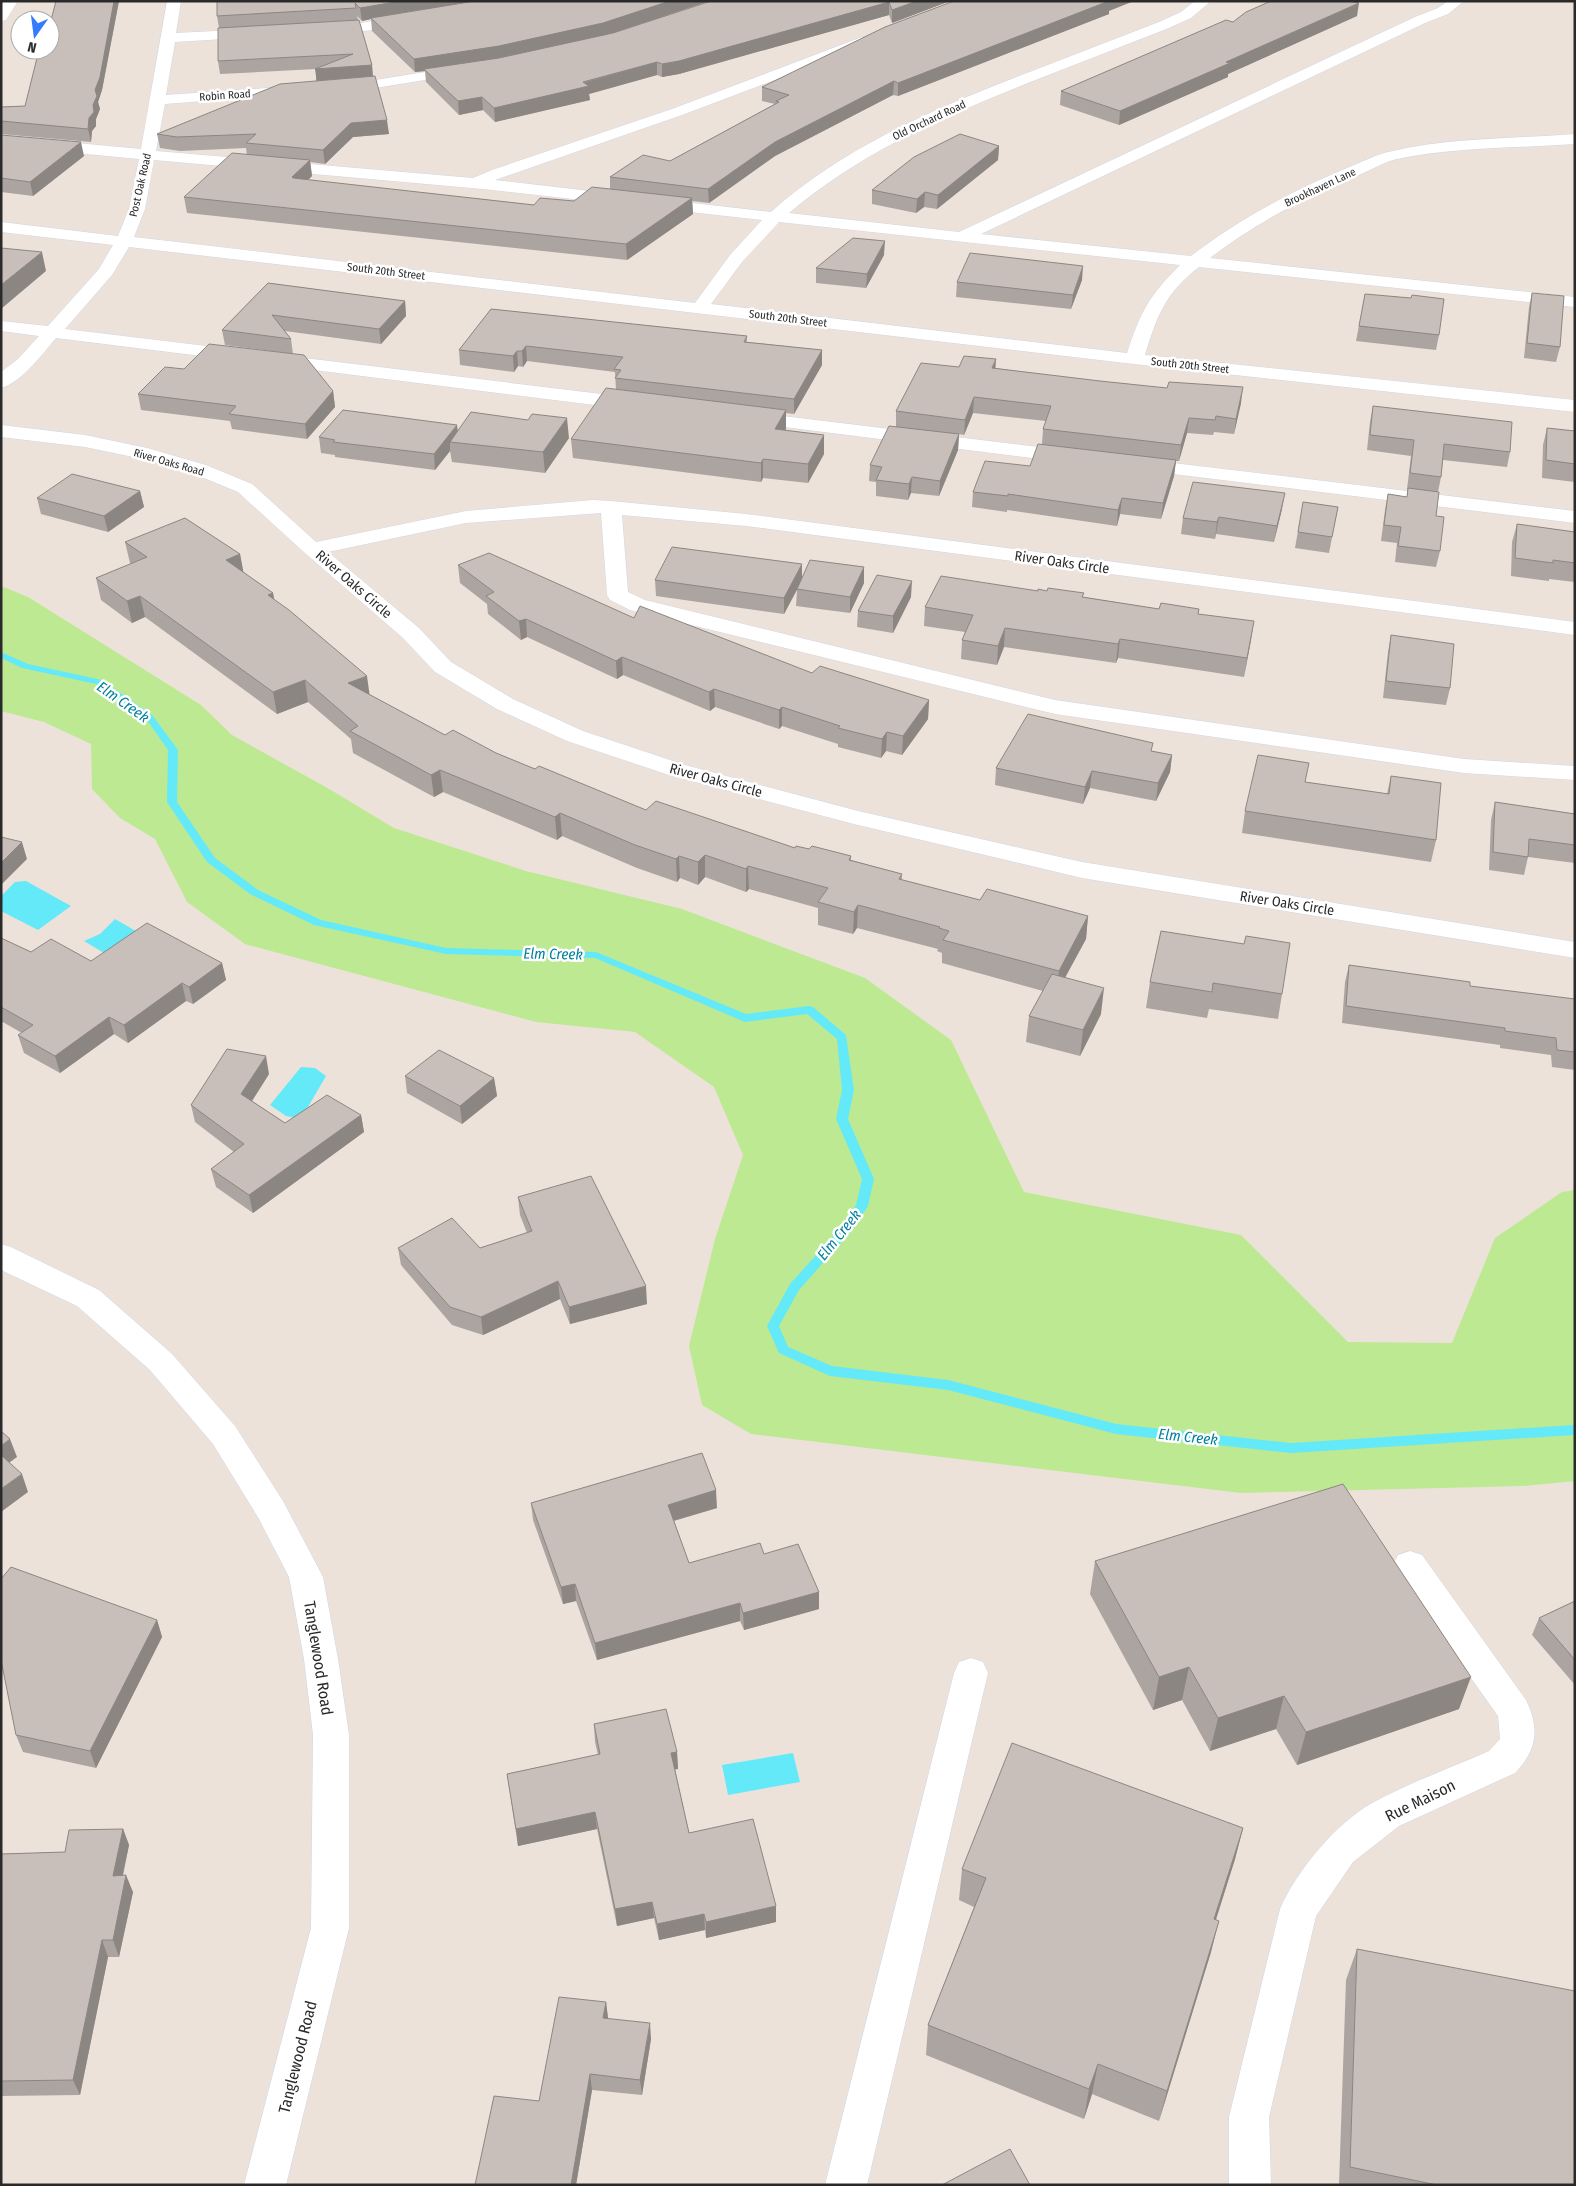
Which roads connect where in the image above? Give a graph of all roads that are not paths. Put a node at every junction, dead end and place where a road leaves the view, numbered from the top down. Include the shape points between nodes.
1 (11, 1) edge
2 (174, 1) edge
3 (1204, 1) edge
4 (1457, 1) edge
5 (1, 17) edge
6 (422, 17) edge
7 (312, 29) edge
8 (274, 32) edge
9 (880, 35) edge
10 (168, 38) junction
11 (481, 68) edge
12 (158, 100) junction
13 (1575, 139) edge
14 (1, 141) edge
15 (147, 155) junction
16 (474, 183) junction
17 (775, 217) junction
18 (1, 227) edge
19 (962, 237) junction
20 (124, 241) junction
21 (1195, 262) junction
22 (1575, 302) edge
23 (700, 308) junction
24 (1, 326) edge
25 (52, 332) junction
26 (1134, 358) junction
27 (1, 382) edge
28 (656, 406) edge
29 (1575, 406) edge
30 (736, 416) edge
31 (1, 431) edge
32 (1092, 459) edge
33 (1121, 462) edge
34 (611, 507) junction
35 (1575, 517) edge
36 (312, 549) junction
37 (1575, 629) edge
38 (1575, 773) edge
39 (1575, 950) edge
40 (1, 1255) edge
41 (1410, 1565) dead end
42 (971, 1673) dead end
43 (265, 2185) edge
44 (846, 2185) edge
45 (1250, 2185) edge

1 - 5 street
2 - 10 street, Post Oak Road
3 - 17 street, Old Orchard Road via 1186,15 1164,25 982,95 899,132 808,189
4 - 19 street via 1443,11
6 - 7 street
8 - 10 street
9 - 16 street via 677,112
10 - 12 street, Post Oak Road
11 - 12 street, Robin Road via 369,85
12 - 15 street, Post Oak Road
13 - 21 street, Brookhaven Lane via 1445,148 1392,156 1291,200
14 - 15 street
15 - 16 street
15 - 20 street, Post Oak Road via 137,209
16 - 17 street
17 - 19 street
17 - 23 street, Old Orchard Road via 740,254
18 - 20 street, South 20th Street
19 - 21 street
20 - 23 street, South 20th Street
20 - 25 street, Post Oak Road via 106,271
21 - 22 street
21 - 26 street, Brookhaven Lane via 1177,277 1153,309
23 - 26 street, South 20th Street
24 - 25 street
25 - 27 street, Post Oak Road via 24,363
25 - 28 street
26 - 29 street, South 20th Street
30 - 32 street
31 - 36 street, River Oaks Road via 84,441 198,469 245,488
33 - 35 street
34 - 36 street, River Oaks Circle via 539,509 466,517
34 - 37 street, River Oaks Circle via 746,520
34 - 38 street via 618,595 638,605 1055,707 1464,766
36 - 39 street, River Oaks Circle via 411,633 443,667 505,704 575,736 677,770 854,817 1082,870
40 - 43 street, Tanglewood Road via 88,1298 161,1362 224,1435 271,1510 306,1578 332,1735 330,1928
41 - 45 street, Rue Maison via 1514,1711 1519,1731 1515,1749 1502,1762 1386,1814 1340,1850 1299,1909 1249,2117
42 - 44 street

